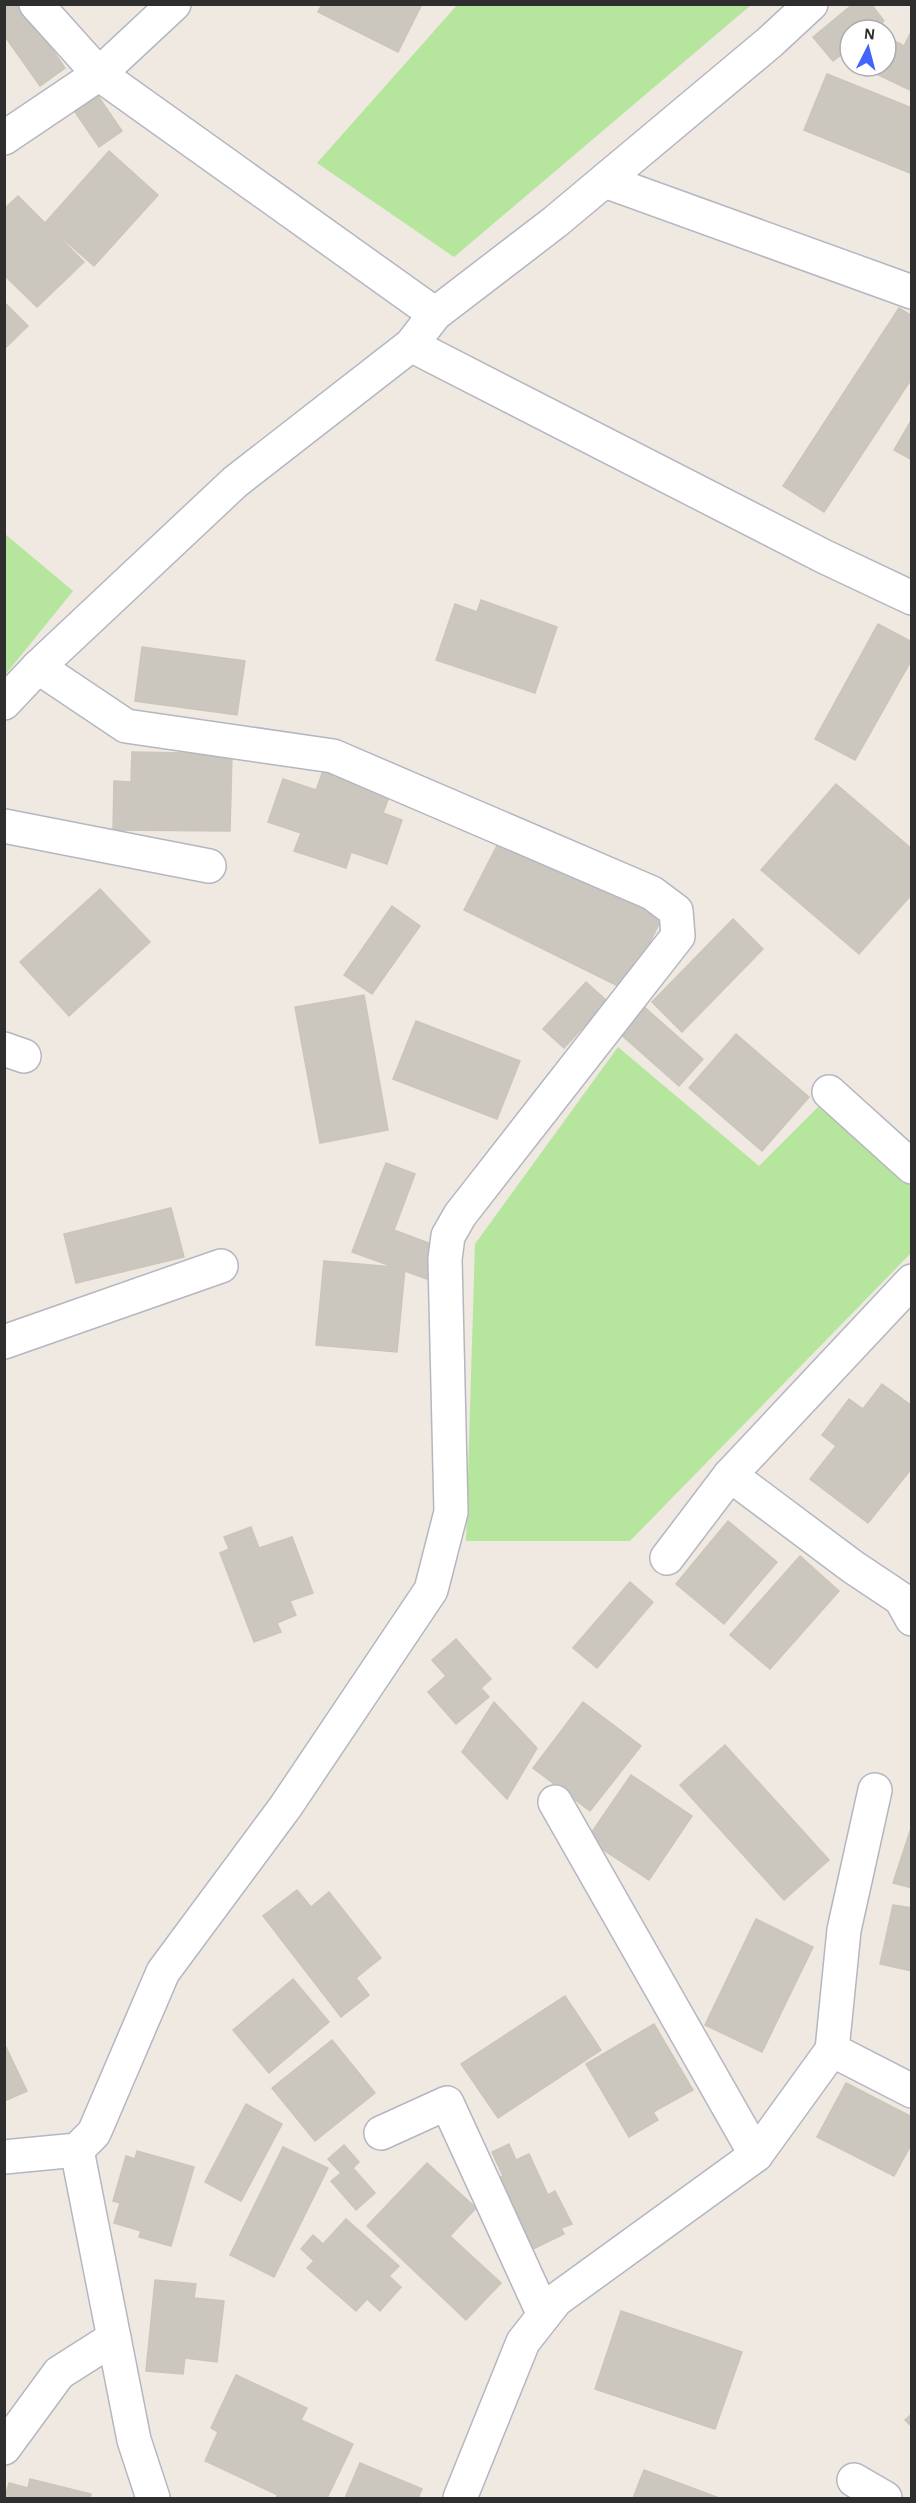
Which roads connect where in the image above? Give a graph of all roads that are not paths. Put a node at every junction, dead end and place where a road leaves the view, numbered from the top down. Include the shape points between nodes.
1 (36, 4) edge
2 (174, 4) edge
3 (811, 4) edge
4 (99, 74) junction
5 (4, 138) edge
6 (605, 181) junction
7 (912, 292) edge
8 (435, 314) junction
9 (411, 345) junction
10 (912, 598) edge
11 (38, 667) junction
12 (4, 702) edge
13 (4, 826) edge
14 (209, 866) dead end
15 (829, 1092) dead end
16 (912, 1167) edge
17 (221, 1266) dead end
18 (912, 1281) edge
19 (4, 1342) edge
20 (730, 1475) junction
21 (667, 1558) dead end
22 (912, 1619) edge
23 (875, 1790) dead end
24 (555, 1802) dead end
25 (832, 2050) junction
26 (912, 2091) edge
27 (381, 2133) dead end
28 (77, 2150) junction
29 (756, 2156) junction
30 (4, 2157) edge
31 (544, 2315) junction
32 (114, 2338) junction
33 (4, 2448) edge
34 (854, 2480) dead end
35 (153, 2499) edge
36 (460, 2499) edge
37 (885, 2499) edge

1 - 4 street
2 - 4 street
3 - 6 street
4 - 5 street
4 - 8 street
6 - 7 street
6 - 8 street
8 - 9 street
9 - 10 street
9 - 11 street via 235,482
11 - 12 street
11 - 28 street via 126,726 333,756 652,893 676,912 678,936 460,1215 448,1236 445,1259 451,1512 430,1590 285,1806 163,1972 94,2133
13 - 14 street
15 - 16 street
17 - 19 street
18 - 20 street
20 - 21 street
20 - 22 street via 901,1599
23 - 25 street via 844,1930
24 - 29 street
25 - 26 street
25 - 29 street
27 - 31 street via 447,2103
28 - 30 street
28 - 32 street
29 - 31 street via 556,2300
31 - 36 street via 523,2342
32 - 33 street via 59,2373
32 - 35 street via 134,2440
34 - 37 street

